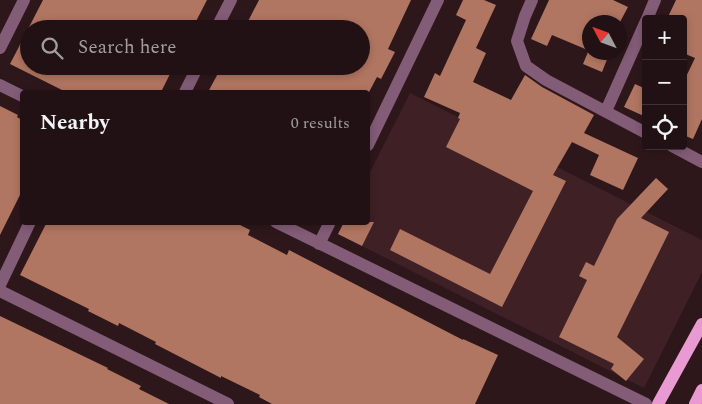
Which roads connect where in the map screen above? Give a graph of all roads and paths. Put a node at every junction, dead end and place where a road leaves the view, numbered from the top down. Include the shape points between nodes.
1 (24, 0) edge
2 (231, 0) edge
3 (438, 0) edge
4 (532, 0) edge
5 (655, 0) edge
6 (648, 15) edge
7 (221, 20) edge
8 (642, 29) edge
9 (0, 48) edge
10 (194, 75) edge
11 (0, 85) edge
12 (186, 90) edge
13 (20, 95) edge
14 (606, 111) junction
15 (642, 130) edge
16 (370, 141) edge
17 (680, 150) edge
18 (702, 162) edge
19 (29, 225) edge
20 (282, 225) edge
21 (328, 225) edge
22 (319, 244) junction
23 (0, 285) edge
24 (0, 291) edge
25 (702, 324) edge
26 (702, 390) edge
27 (228, 404) edge
28 (646, 404) edge
29 (658, 404) edge
30 (695, 404) edge

1 - 9 street
2 - 7 street
3 - 16 street
4 - 14 street via 517,41 526,66
5 - 6 street
8 - 14 street
10 - 12 street
11 - 13 street
14 - 15 street
17 - 18 street
19 - 23 street
20 - 22 street
21 - 22 street
22 - 28 street
24 - 27 street
25 - 29 main road
26 - 30 main road

